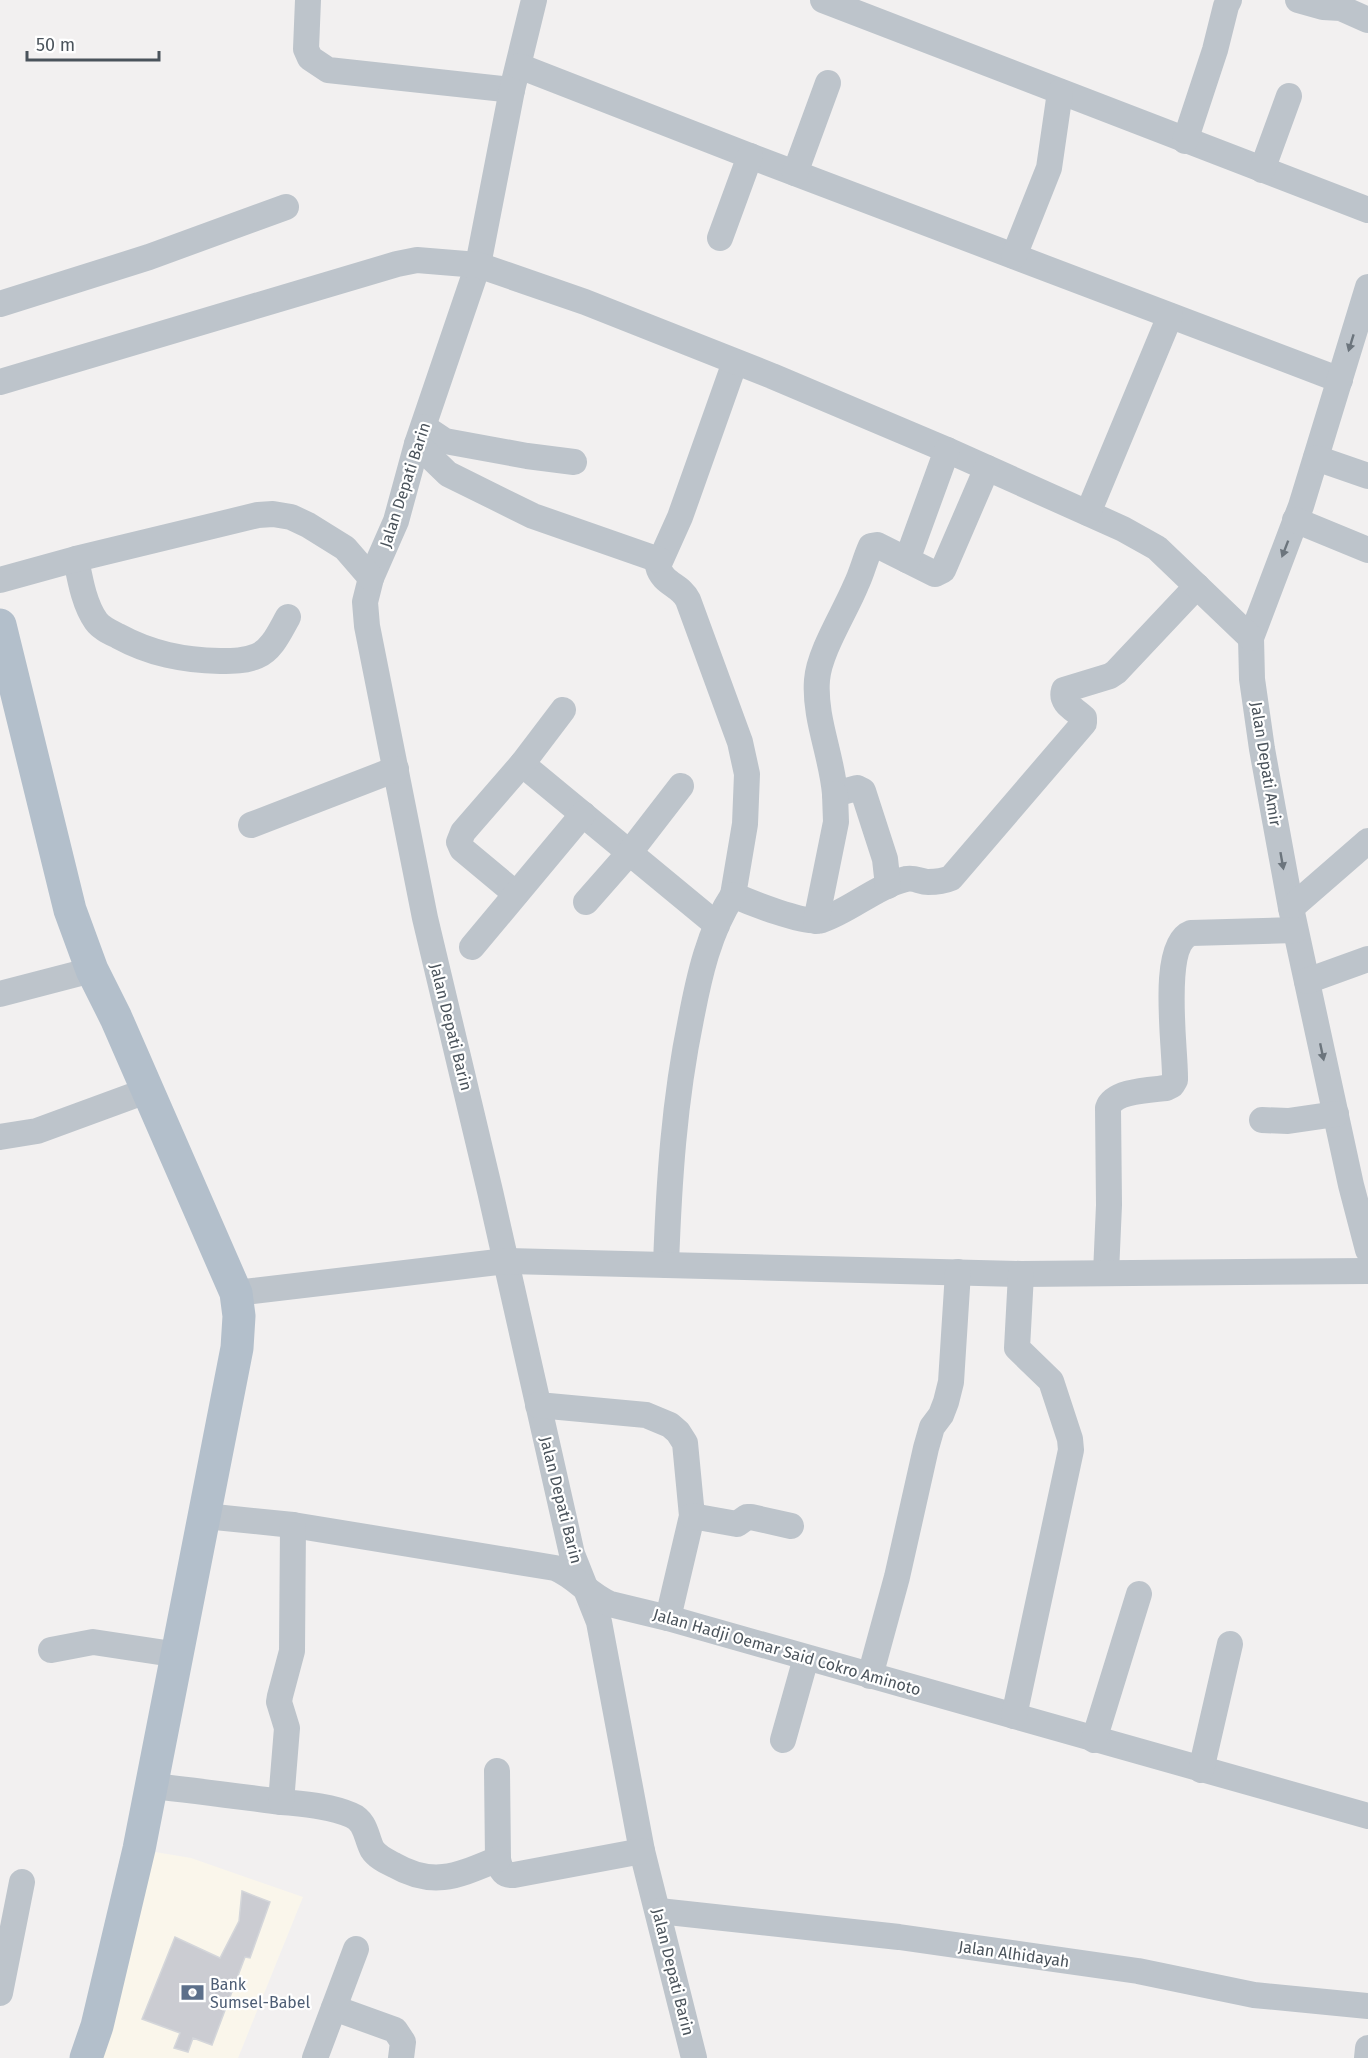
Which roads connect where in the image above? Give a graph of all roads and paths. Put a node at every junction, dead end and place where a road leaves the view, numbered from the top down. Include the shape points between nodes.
1 (308, 0) edge
2 (534, 0) edge
3 (823, 0) edge
4 (1229, 0) edge
5 (1298, 0) edge
6 (1368, 20) edge
7 (519, 66) junction
8 (828, 83) dead end
9 (512, 90) junction
10 (1060, 92) junction
11 (1289, 96) dead end
12 (1185, 141) junction
13 (750, 156) junction
14 (1262, 170) junction
15 (795, 173) junction
16 (286, 207) dead end
17 (1368, 210) edge
18 (720, 238) dead end
19 (1014, 256) junction
20 (478, 265) junction
21 (1368, 287) edge
22 (0, 304) edge
23 (1170, 316) junction
24 (735, 362) junction
25 (1340, 380) junction
26 (0, 382) edge
27 (428, 441) junction
28 (947, 450) junction
29 (1316, 458) junction
30 (574, 462) dead end
31 (987, 468) junction
32 (1368, 476) edge
33 (1088, 513) junction
34 (1295, 520) junction
35 (1368, 550) edge
36 (76, 559) junction
37 (659, 560) junction
38 (907, 560) junction
39 (370, 578) junction
40 (0, 580) edge
41 (1197, 586) junction
42 (288, 617) dead end
43 (0, 625) edge
44 (1251, 638) junction
45 (563, 710) dead end
46 (522, 764) junction
47 (396, 769) junction
48 (681, 786) dead end
49 (835, 794) junction
50 (583, 814) junction
51 (251, 825) dead end
52 (1368, 841) edge
53 (630, 852) junction
54 (888, 886) junction
55 (516, 894) junction
56 (733, 895) junction
57 (586, 902) dead end
58 (1293, 919) junction
59 (816, 921) junction
60 (717, 925) junction
61 (472, 947) dead end
62 (1368, 959) edge
63 (92, 970) junction
64 (1307, 981) junction
65 (0, 994) edge
66 (146, 1091) junction
67 (1336, 1114) junction
68 (1262, 1120) dead end
69 (0, 1137) edge
70 (1360, 1181) edge
71 (1368, 1250) edge
72 (506, 1261) junction
73 (666, 1264) junction
74 (1368, 1271) edge
75 (958, 1272) junction
76 (1106, 1273) junction
77 (1021, 1274) junction
78 (236, 1293) junction
79 (538, 1405) junction
80 (205, 1516) junction
81 (692, 1516) junction
82 (293, 1526) junction
83 (791, 1526) dead end
84 (586, 1588) junction
85 (1139, 1594) dead end
86 (668, 1618) junction
87 (1230, 1644) dead end
88 (51, 1650) dead end
89 (179, 1655) junction
90 (806, 1658) junction
91 (870, 1676) junction
92 (1014, 1716) junction
93 (783, 1740) dead end
94 (1094, 1740) junction
95 (1201, 1770) junction
96 (497, 1771) dead end
97 (152, 1786) junction
98 (281, 1802) junction
99 (1368, 1816) edge
100 (642, 1851) junction
101 (498, 1859) junction
102 (22, 1882) dead end
103 (659, 1911) junction
104 (356, 1949) dead end
105 (0, 1993) edge
106 (1368, 2006) edge
107 (334, 2008) junction
108 (1368, 2048) edge
109 (86, 2058) edge
110 (315, 2058) edge
111 (402, 2058) edge
112 (694, 2058) edge
113 (1367, 2058) edge

1 - 9 street via 306,49 310,58 328,70
2 - 7 street, Jalan Depati Barin
3 - 10 street
4 - 12 street
5 - 6 street via 1341,8
7 - 9 street, Jalan Depati Barin
7 - 13 street
8 - 15 street
9 - 20 street, Jalan Depati Barin
10 - 12 street
10 - 19 street via 1049,168
11 - 14 street
12 - 14 street
13 - 15 street
13 - 18 street
14 - 17 street
15 - 19 street
16 - 22 street via 149,257
19 - 23 street
20 - 24 street
20 - 26 street via 417,260 397,264
20 - 27 street, Jalan Depati Barin
21 -> 25 street, Jalan Depati Amir
23 - 25 street
23 - 33 street
24 - 28 street
24 - 37 street via 680,517
25 - 29 street, Jalan Depati Amir
27 - 30 street
27 - 37 street via 448,474 533,516
27 - 39 street, Jalan Depati Barin
28 - 31 street
28 - 38 street
29 - 32 street
29 - 34 street, Jalan Depati Amir
31 - 33 street
31 - 38 street via 943,570 934,574
33 - 41 street via 1157,549
34 - 35 street
34 -> 44 street, Jalan Depati Amir
36 - 39 street via 273,514 309,525 345,548
36 - 40 street
36 - 42 street via 81,583 100,626 162,655 211,661 240,661 258,656 268,649
37 - 56 street via 662,576 683,592 693,611 740,742 748,784
38 - 49 street via 877,545 871,546 819,668 818,696
39 - 47 street, Jalan Depati Barin via 365,602 367,626
41 - 44 street
41 - 54 street via 1116,672 1064,690 1064,702 1084,718 1084,723 951,878 927,882 909,878
43 - 63 main road via 70,910
44 -> 58 street, Jalan Depati Amir via 1252,679
45 - 46 street
46 - 50 street
46 - 55 street via 459,842 462,849
47 - 51 street
47 - 72 street, Jalan Depati Barin via 425,918
48 - 53 street
49 - 54 street via 856,788 863,791 885,859
49 - 59 street via 836,822
50 - 53 street
50 - 55 street
52 - 58 street
53 - 57 street
53 - 60 street
54 - 59 street
55 - 61 street
56 - 59 street
56 - 60 street
58 - 64 street, Jalan Depati Amir
58 - 76 street via 1191,933 1180,942 1171,972 1175,1080 1166,1088 1118,1096 1109,1103
60 - 73 street via 699,979 681,1066 670,1168
62 - 64 street
63 - 65 street
63 - 66 main road
64 -> 67 street, Jalan Depati Amir
66 - 69 street via 37,1131
66 - 78 main road
67 - 68 street via 1288,1121
67 - 70 street, Jalan Depati Amir
70 - 71 street, Jalan Depati Amir
72 - 73 street
72 - 78 street
72 - 79 street, Jalan Depati Barin
73 - 75 street
74 - 76 street
75 - 77 street
75 - 91 street via 951,1382 926,1448
76 - 77 street
77 - 92 street via 1017,1348 1051,1382 1071,1450
78 - 80 main road via 237,1348
79 - 81 street via 646,1415 670,1425 686,1443
79 - 84 street, Jalan Depati Barin via 572,1554
80 - 82 street, Jalan Hadji Oemar Said Cokro Aminoto
80 - 89 main road
81 - 83 street via 737,1524 751,1516
81 - 86 street
82 - 84 street, Jalan Hadji Oemar Said Cokro Aminoto via 546,1565 564,1571
82 - 98 street via 292,1651 279,1702 287,1728
84 - 86 street, Jalan Hadji Oemar Said Cokro Aminoto via 610,1604
84 - 100 street, Jalan Depati Barin via 599,1622
85 - 94 street
86 - 90 street, Jalan Hadji Oemar Said Cokro Aminoto
87 - 95 street
88 - 89 street via 93,1642
89 - 97 main road
90 - 91 street, Jalan Hadji Oemar Said Cokro Aminoto
90 - 93 street
91 - 92 street, Jalan Hadji Oemar Said Cokro Aminoto
92 - 94 street, Jalan Hadji Oemar Said Cokro Aminoto
94 - 95 street, Jalan Hadji Oemar Said Cokro Aminoto
95 - 99 street, Jalan Hadji Oemar Said Cokro Aminoto
96 - 101 street
97 - 98 street
97 - 109 main road via 100,2015
98 - 101 street via 353,1815 360,1820 372,1849 382,1859 416,1874 443,1878
100 - 101 street via 514,1875 502,1871
100 - 103 street, Jalan Depati Barin
102 - 105 street
103 - 106 street, Jalan Alhidayah via 899,1937 1138,1971 1254,1995
103 - 112 street, Jalan Depati Barin
104 - 107 street
107 - 110 street
107 - 111 street via 395,2030 403,2042
108 - 113 street

